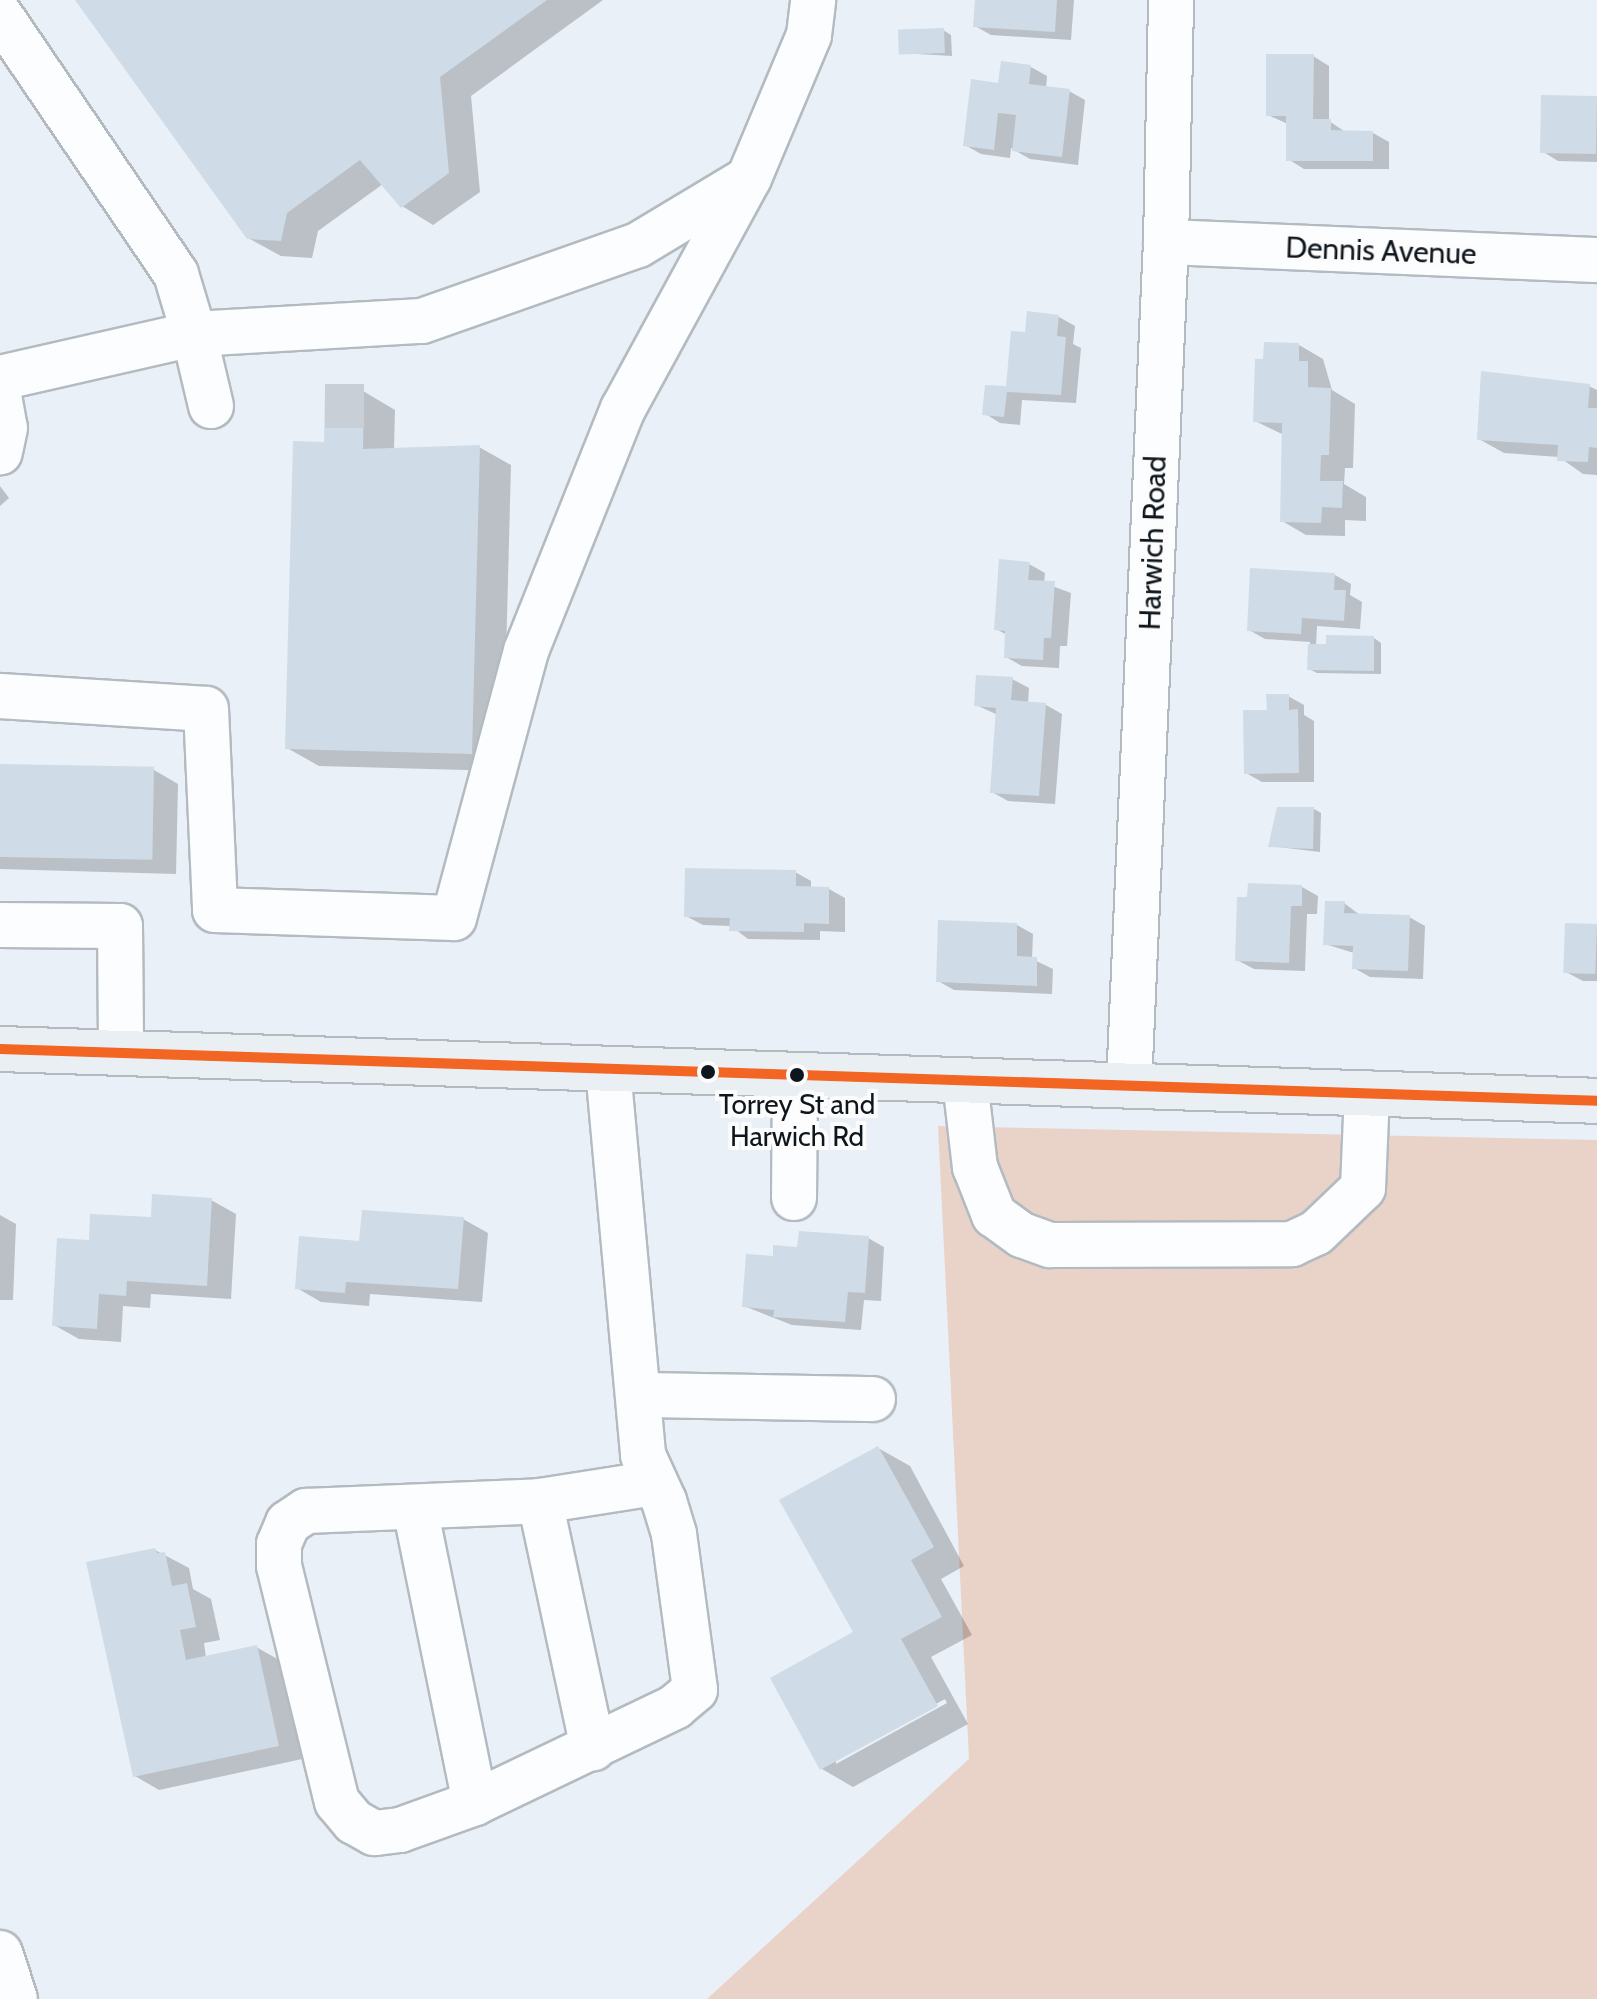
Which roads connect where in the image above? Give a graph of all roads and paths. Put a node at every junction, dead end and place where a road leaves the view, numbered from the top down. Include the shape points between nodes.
1 (813, 0) edge
2 (1171, 0) edge
3 (0, 15) edge
4 (749, 178) junction
5 (1166, 242) junction
6 (1597, 260) edge
7 (194, 334) junction
8 (0, 378) edge
9 (0, 401) edge
10 (211, 406) dead end
11 (0, 452) edge
12 (0, 696) edge
13 (0, 925) edge
14 (0, 1049) edge
15 (121, 1052) junction
16 (608, 1069) junction
17 (795, 1076) junction
18 (965, 1081) junction
19 (1129, 1085) junction
20 (1367, 1093) junction
21 (1597, 1101) edge
22 (794, 1198) dead end
23 (641, 1395) junction
24 (873, 1399) dead end
25 (655, 1483) junction
26 (540, 1501) junction
27 (415, 1508) junction
28 (593, 1748) junction
29 (475, 1803) junction
30 (0, 1953) edge
31 (15, 1999) edge

1 - 4 street via 809,35
2 - 5 street, Harwich Road
3 - 7 street via 176,274
4 - 7 street via 638,245 422,321
4 - 12 street via 623,409 531,636 454,918 215,910 206,709
5 - 6 street, Dennis Avenue
5 - 19 street, Harwich Road
7 - 8 street
7 - 10 street
9 - 11 street via 5,428
13 - 15 street via 120,926
14 - 15 main road
15 - 16 main road
16 - 17 main road
16 - 23 street
17 - 18 main road
17 - 22 street
18 - 19 main road
18 - 20 street via 975,1167 994,1215 1050,1245 1292,1244 1316,1233 1363,1188
19 - 20 main road
20 - 21 main road
23 - 24 street
23 - 25 street via 643,1455
25 - 26 street
25 - 28 street via 674,1534 695,1690 675,1707
26 - 27 street
26 - 28 street
27 - 29 street
27 - 29 street via 306,1511 288,1523 279,1544 279,1566 337,1802 354,1822 374,1833 400,1830
28 - 29 street
30 - 31 street

